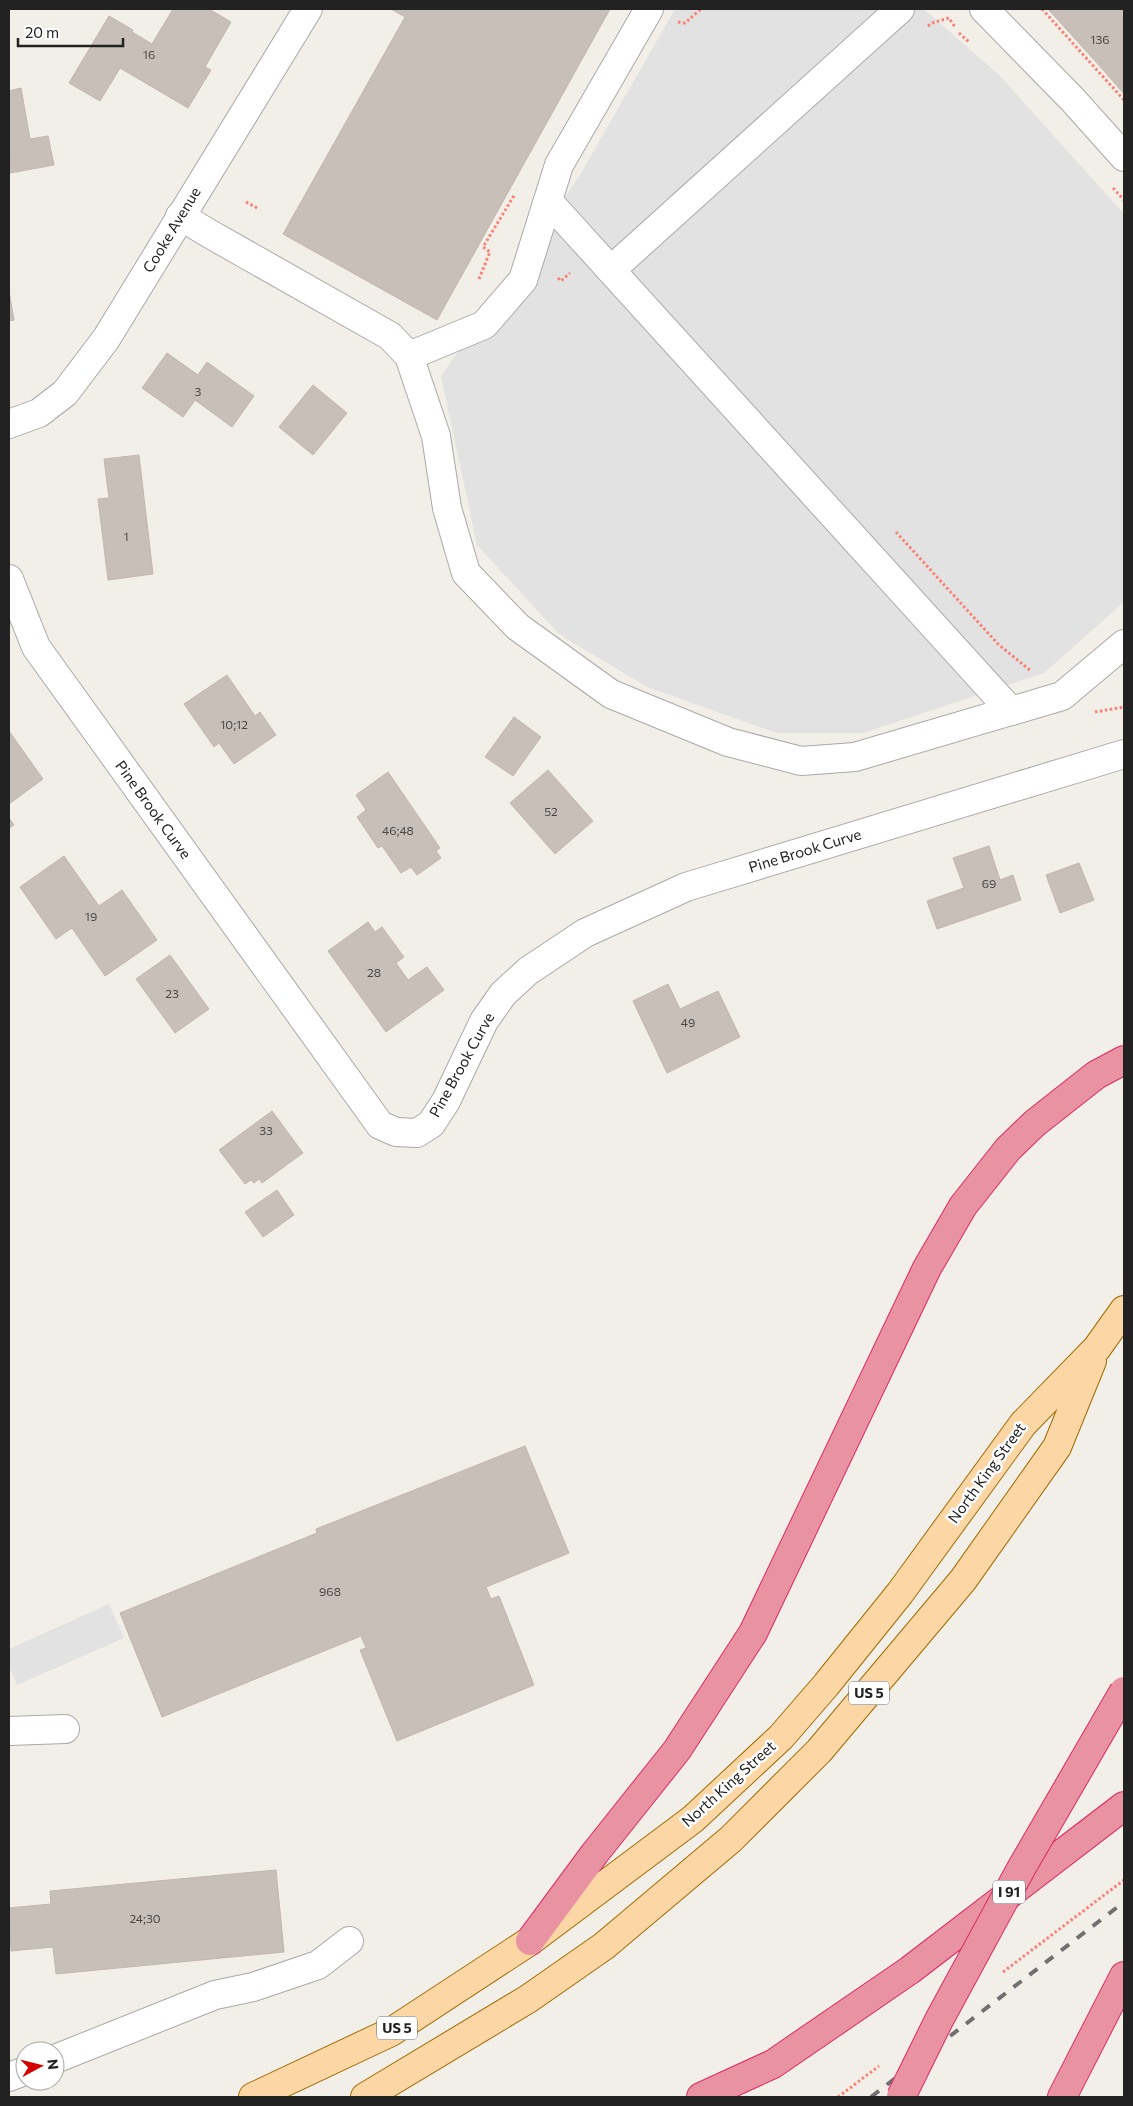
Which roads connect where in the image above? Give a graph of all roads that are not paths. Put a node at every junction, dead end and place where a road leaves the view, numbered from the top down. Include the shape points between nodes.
1 (308, 9) edge
2 (649, 9) edge
3 (900, 9) edge
4 (984, 9) edge
5 (1124, 157) edge
6 (548, 201) junction
7 (180, 216) junction
8 (611, 270) junction
9 (409, 356) junction
10 (9, 424) edge
11 (9, 579) edge
12 (1124, 644) edge
13 (1011, 711) junction
14 (1124, 754) edge
15 (1124, 1060) edge
16 (1124, 1310) edge
17 (1097, 1348) junction
18 (1124, 1691) edge
19 (65, 1729) dead end
20 (9, 1731) edge
21 (1124, 1806) edge
22 (530, 1940) junction
23 (349, 1941) dead end
24 (1124, 1976) edge
25 (65, 2055) edge
26 (253, 2097) edge
27 (366, 2097) edge
28 (701, 2097) edge
29 (901, 2097) edge
30 (1062, 2097) edge

1 - 7 street, Cooke Avenue
2 - 6 street via 559,165
3 - 8 street
4 - 5 street
6 - 8 street
6 - 9 street via 524,280 484,326
7 - 9 street via 390,336
7 - 10 street, Cooke Avenue via 106,339 64,393 39,413
8 - 13 street
9 - 13 street via 436,436 447,508 466,573 518,628 611,694 728,742 800,761 855,757
11 - 14 street, Pine Brook Curve via 36,646 380,1125 396,1132 416,1133 431,1124 446,1101 484,1021 503,994 528,971 585,933 686,887
12 - 13 street via 1062,696
15 - 22 highway via 1096,1076 1035,1123 1008,1149 963,1206 927,1268 753,1633 678,1750
16 - 17 main road, North King Street / US 5
17 - 22 main road, North King Street / US 5 via 1022,1424 900,1593 781,1737 693,1819
17 - 27 main road, North King Street / US 5 via 1057,1447 963,1580 819,1751 731,1839 604,1946 528,1999
18 - 29 highway, I 91, bridge via 1022,1867
19 - 20 street
21 - 28 highway via 886,1986 773,2064
22 - 26 main road, North King Street / US 5 via 391,2032
23 - 25 street via 318,1965 253,1987 215,1995
24 - 30 highway

